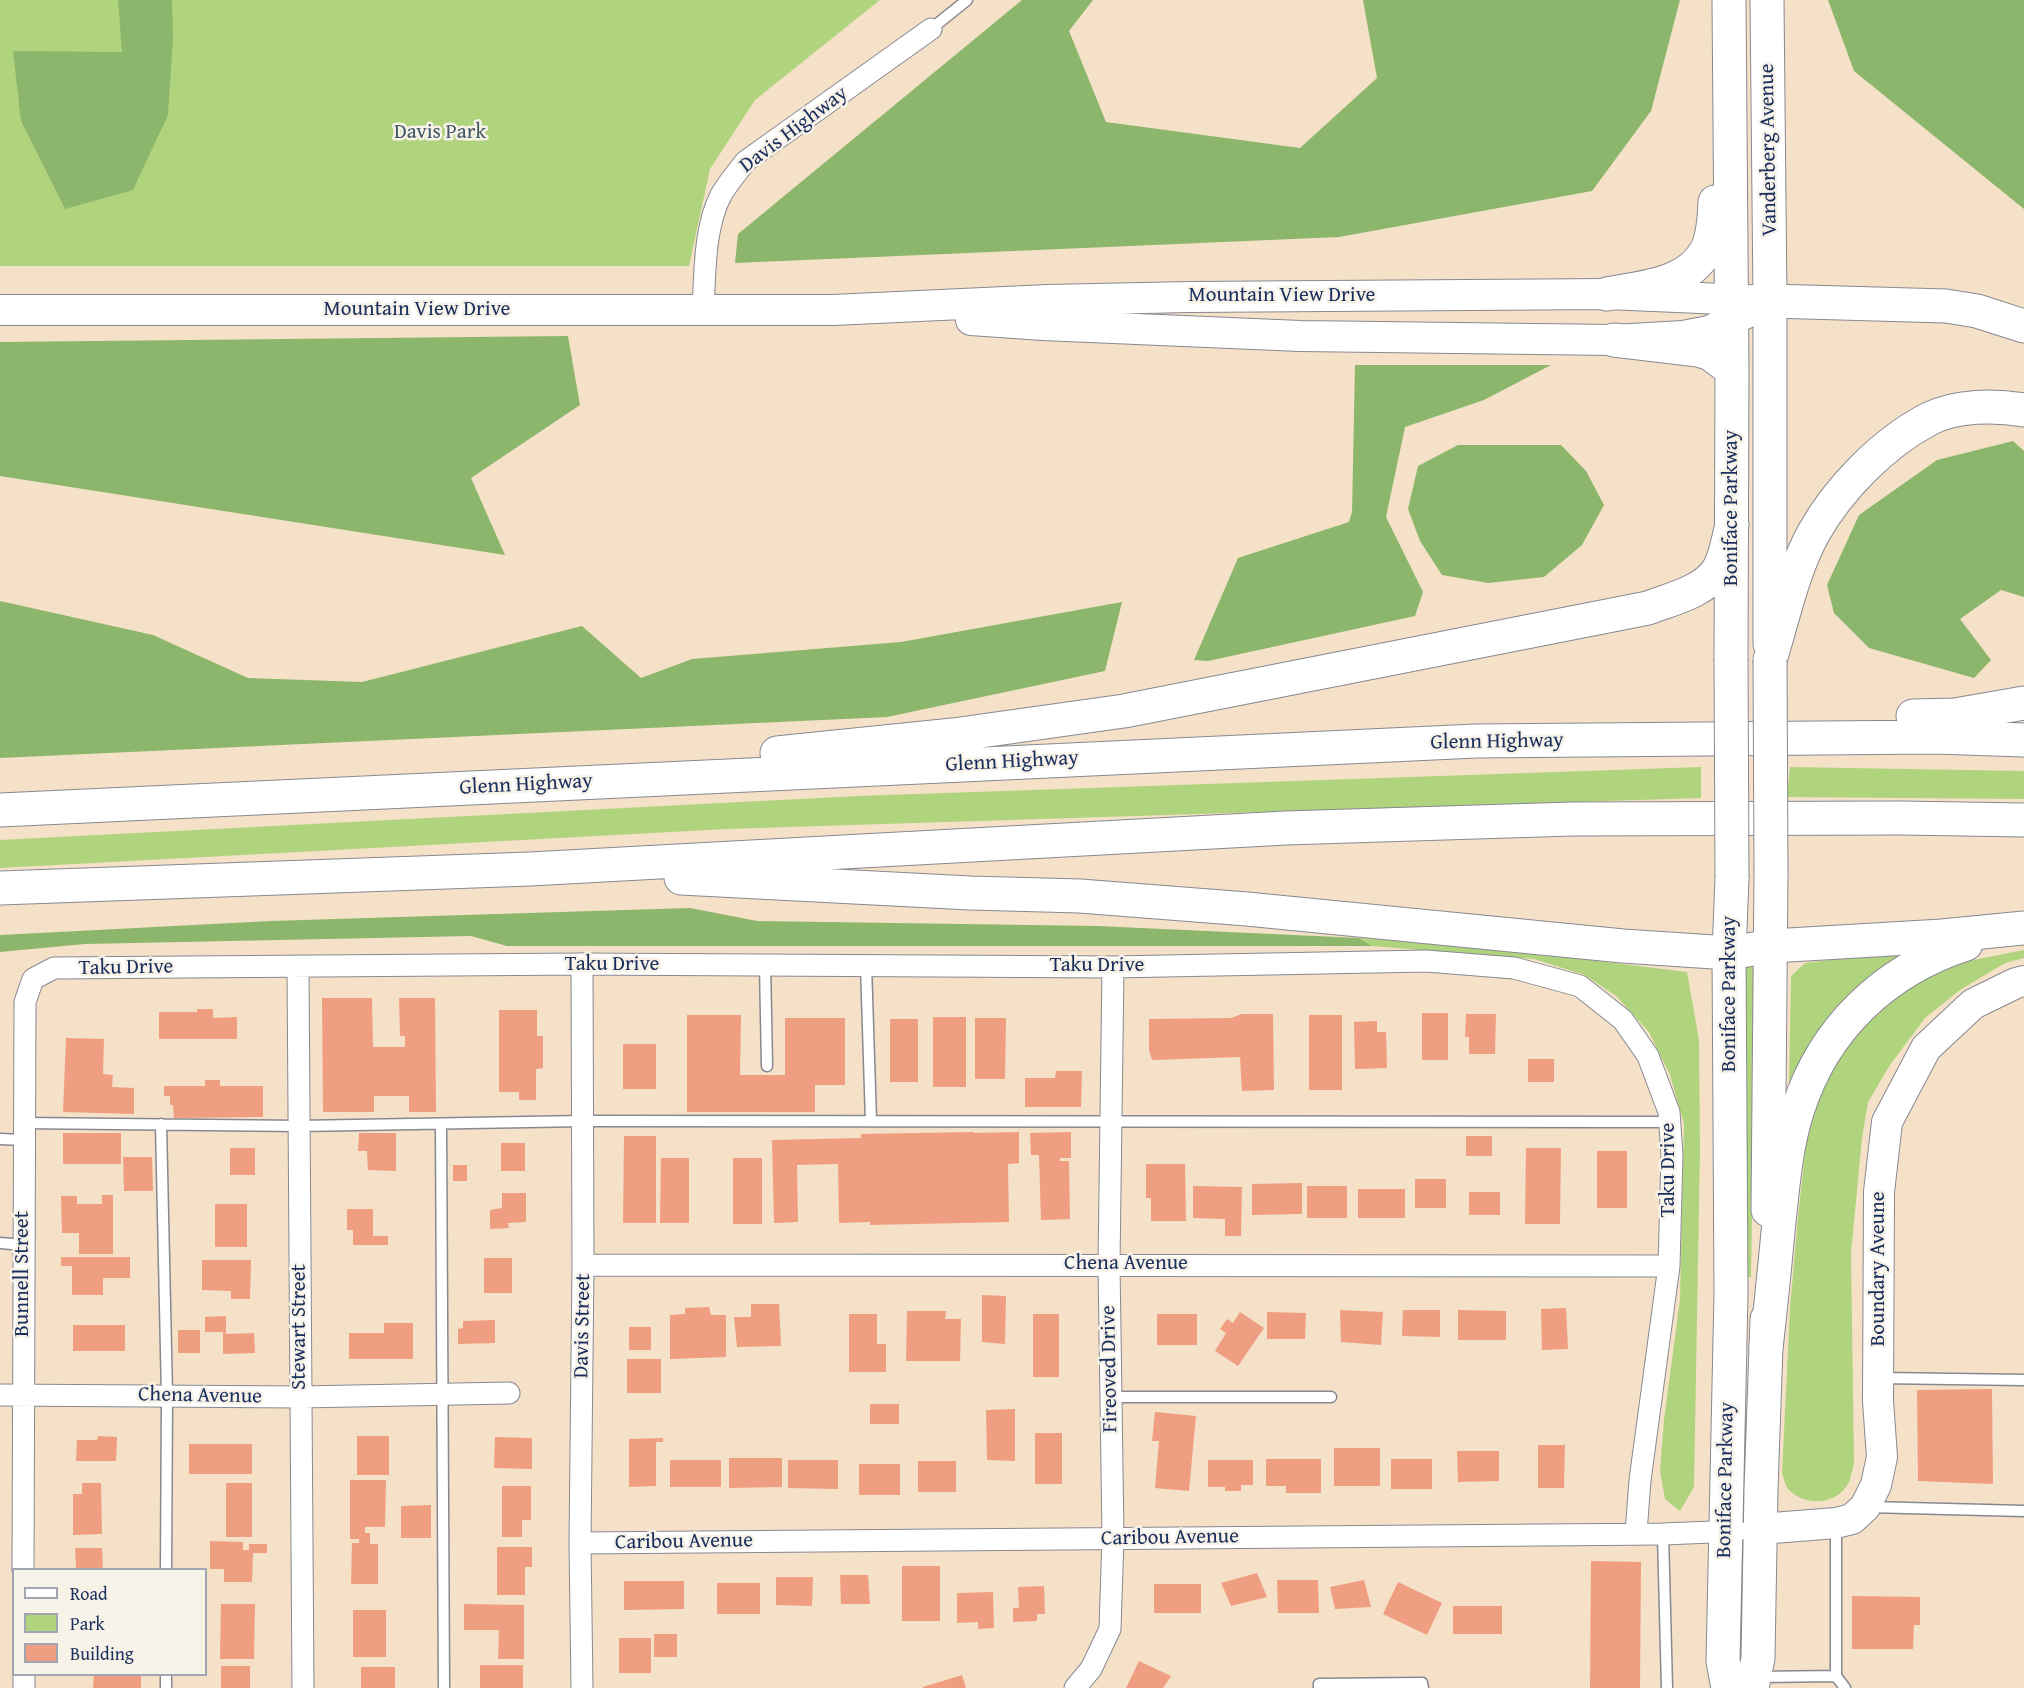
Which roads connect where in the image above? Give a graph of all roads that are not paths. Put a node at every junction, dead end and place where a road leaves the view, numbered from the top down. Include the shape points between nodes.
1 (967, 0) edge
2 (1729, 0) edge
3 (1767, 0) edge
4 (931, 29) joint
5 (1730, 51) junction
6 (1607, 294) junction
7 (1770, 301) junction
8 (0, 310) edge
9 (703, 310) junction
10 (833, 310) junction
11 (1731, 310) junction
12 (2024, 326) edge
13 (1614, 340) junction
14 (1732, 370) junction
15 (2024, 410) edge
16 (1732, 525) junction
17 (1770, 660) junction
18 (2024, 703) edge
19 (2024, 740) edge
20 (1476, 741) junction
21 (413, 791) junction
22 (0, 810) edge
23 (2024, 820) edge
24 (530, 869) junction
25 (0, 888) edge
26 (2024, 928) edge
27 (2024, 934) edge
28 (1772, 946) junction
29 (1729, 953) junction
30 (582, 964) junction
31 (765, 965) junction
32 (866, 965) junction
33 (298, 966) junction
34 (1113, 967) junction
35 (33, 979) joint
36 (2024, 981) edge
37 (767, 1066) dead end
38 (583, 1121) junction
39 (871, 1121) junction
40 (1111, 1121) junction
41 (1670, 1122) junction
42 (161, 1124) junction
43 (441, 1125) junction
44 (299, 1126) junction
45 (24, 1131) junction
46 (0, 1139) edge
47 (0, 1243) edge
48 (24, 1245) junction
49 (584, 1264) junction
50 (1109, 1264) junction
51 (1669, 1266) junction
52 (1766, 1348) junction
53 (1878, 1378) junction
54 (2024, 1380) edge
55 (509, 1393) dead end
56 (22, 1394) junction
57 (442, 1394) junction
58 (0, 1395) edge
59 (167, 1396) junction
60 (301, 1397) junction
61 (1111, 1397) junction
62 (1331, 1397) dead end
63 (1865, 1506) junction
64 (2024, 1511) edge
65 (1836, 1523) junction
66 (1760, 1529) junction
67 (1636, 1533) junction
68 (1725, 1533) junction
69 (1663, 1534) junction
70 (1113, 1538) junction
71 (580, 1543) junction
72 (23, 1568) edge
73 (166, 1568) edge
74 (1836, 1676) junction
75 (1745, 1684) edge
76 (303, 1688) edge
77 (444, 1688) edge
78 (582, 1688) edge
79 (1075, 1688) edge
80 (1320, 1688) edge
81 (1423, 1688) edge
82 (1667, 1688) edge
83 (1845, 1688) edge

1 - 4 lane, Davis Highway
2 - 5 main road, Vanderberg Avenue
3 - 7 main road, Vanderberg Avenue
4 - 9 street, Davis Highway via 746,161 720,197 712,220
5 - 6 main road via 1715,207 1707,249 1686,274
5 - 11 main road, Vanderberg Avenue
6 - 10 street, Mountain View Drive via 1190,297
6 - 11 street, Mountain View Drive
7 - 11 street, Mountain View Drive
7 - 12 main road via 1946,306
7 - 17 main road, Boniface Parkway
8 - 9 street, Mountain View Drive
9 - 10 street, Mountain View Drive
10 - 13 street, Mountain View Drive via 1042,325 1300,336
11 - 13 street, Mountain View Drive via 1709,331
11 - 14 main road, Boniface Parkway
13 - 14 main road via 1698,350
14 - 16 main road, Boniface Parkway
15 - 17 main road via 1964,409 1930,418 1873,459 1842,492 1812,535 1796,572
16 - 21 main road via 1717,572 1684,595 1648,608 1124,711 953,735
16 - 29 main road, Boniface Parkway, bridge
17 - 28 main road, Boniface Parkway, bridge
18 - 20 main road via 1955,715 1669,724
19 - 20 main road, Glenn Highway via 1935,737
20 - 21 main road, Glenn Highway
21 - 22 main road, Glenn Highway
23 - 24 main road via 1536,820 1286,828
24 - 25 main road
24 - 29 main road via 1080,896
26 - 28 main road
27 - 52 main road via 1969,944 1906,970 1851,1015 1824,1051 1797,1111 1782,1188
28 - 29 main road
28 - 52 main road, Boniface Parkway
29 - 68 main road, Boniface Parkway via 1731,1294
30 - 31 street, Taku Drive
30 - 33 street, Taku Drive
30 - 38 street, Davis Street
31 - 32 street, Taku Drive
31 - 37 lane
32 - 34 street, Taku Drive
32 - 39 lane
33 - 35 street, Taku Drive via 54,968
33 - 44 street, Stewart Street
34 - 40 street, Fireoved Drive
34 - 41 street, Taku Drive via 1426,961 1515,968 1580,986 1623,1020 1648,1056
35 - 45 street, Bunnell Street via 25,1002
36 - 53 street, Boundary Aveune via 1973,1004 1926,1048 1887,1122 1879,1192
38 - 39 lane
38 - 43 lane
38 - 49 street, Davis Street
39 - 40 lane
40 - 41 lane
40 - 50 street, Fireoved Drive
41 - 51 street, Taku Drive
42 - 44 lane
42 - 45 lane
42 - 59 lane
43 - 44 lane
43 - 57 lane
44 - 60 street, Stewart Street
45 - 46 lane
45 - 48 street, Bunnell Street
47 - 48 lane
48 - 56 street, Bunnell Street
49 - 50 street, Chena Avenue
49 - 71 street, Davis Street
50 - 51 street, Chena Avenue
50 - 61 street, Fireoved Drive
51 - 67 street, Taku Drive
52 - 66 main road, Boniface Parkway
53 - 54 lane
53 - 63 street, Boundary Aveune via 1882,1457 1876,1485
55 - 57 street, Chena Avenue
56 - 58 street, Chena Avenue
56 - 59 street, Chena Avenue
56 - 72 street, Bunnell Street
57 - 60 street, Chena Avenue
57 - 77 lane
59 - 60 street, Chena Avenue
59 - 73 lane
60 - 76 street, Stewart Street
61 - 62 lane
61 - 70 street, Fireoved Drive
63 - 64 lane
63 - 65 street via 1852,1519
65 - 66 street
65 - 74 lane
66 - 68 street, Caribou Avenue
66 - 75 main road, Boniface Parkway via 1758,1658
67 - 69 street, Caribou Avenue
67 - 70 street, Caribou Avenue
68 - 69 street, Caribou Avenue
68 - 75 main road, Boniface Parkway via 1723,1661
69 - 82 lane
70 - 71 street, Caribou Avenue
70 - 79 street, Fireoved Drive via 1110,1629 1091,1669
71 - 78 street, Davis Street
74 - 75 lane
74 - 83 lane
80 - 81 lane via 1319,1684 1422,1683

